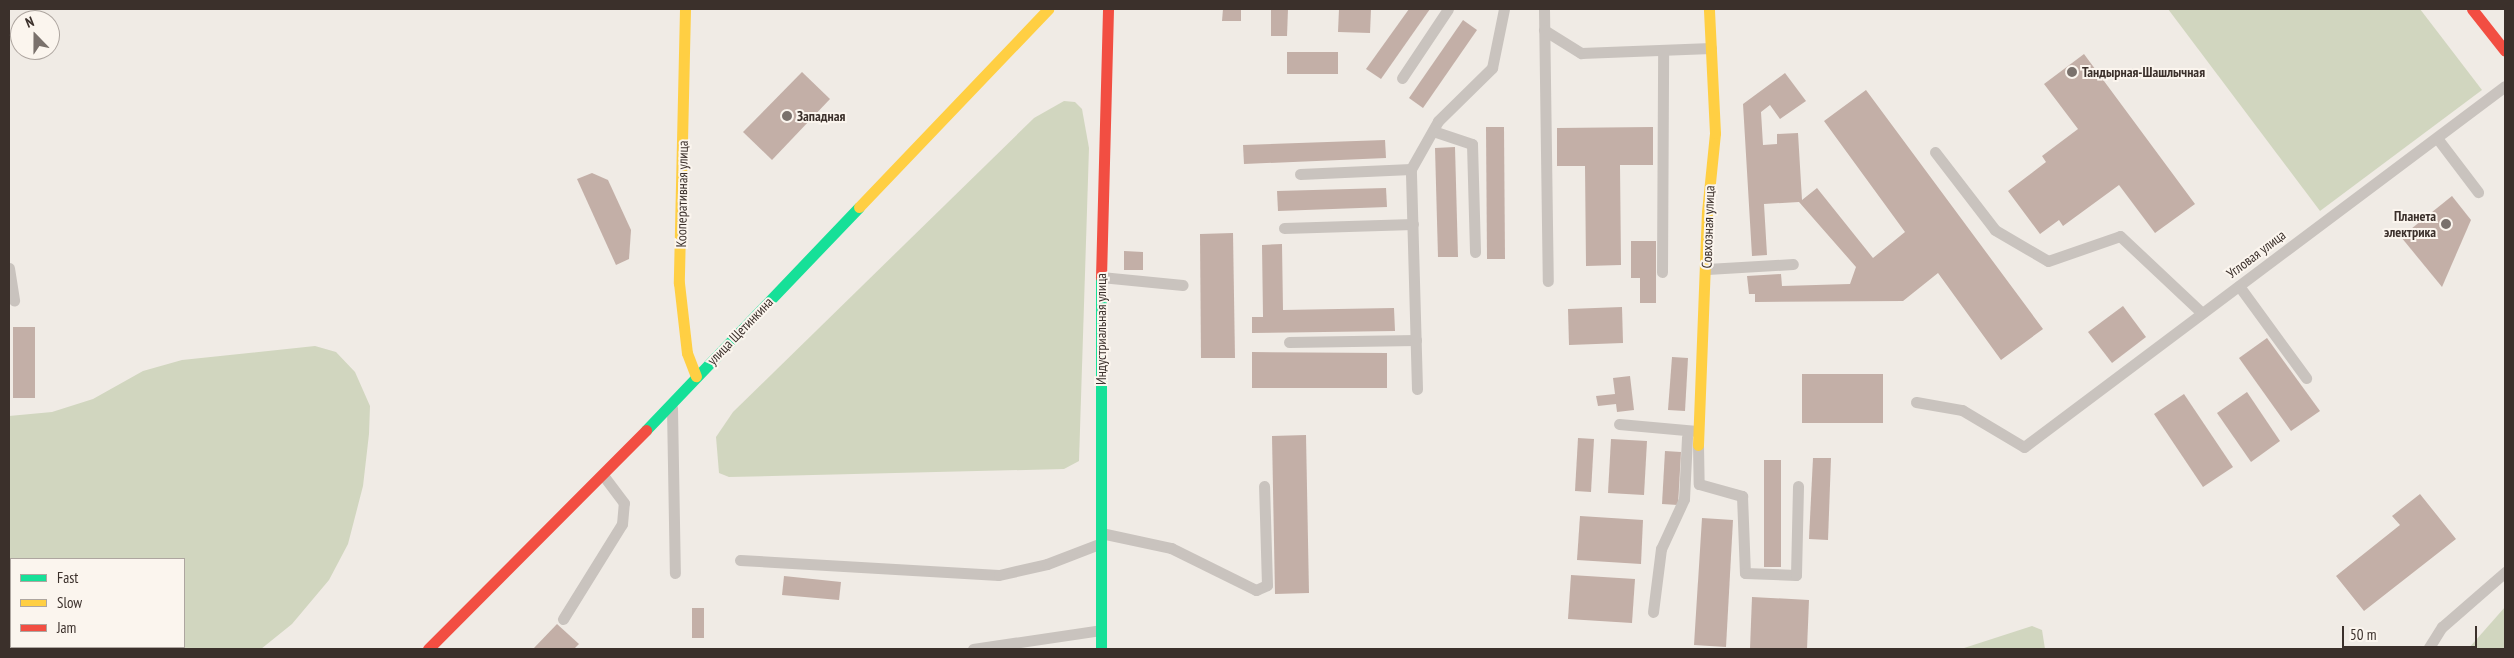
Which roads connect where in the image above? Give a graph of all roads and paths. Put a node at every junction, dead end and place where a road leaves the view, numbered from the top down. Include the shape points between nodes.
1 (685, 9) edge
2 (1048, 9) edge
3 (1108, 9) edge
4 (1448, 9) edge
5 (1504, 9) edge
6 (1544, 9) edge
7 (1709, 9) edge
8 (2472, 9) edge
9 (1544, 30) junction
10 (1713, 48) junction
11 (1663, 51) junction
12 (2505, 51) edge
13 (1402, 78) dead end
14 (2505, 86) edge
15 (1433, 131) junction
16 (2436, 138) junction
17 (1935, 152) dead end
18 (1411, 168) junction
19 (1300, 174) dead end
20 (2478, 192) dead end
21 (1413, 224) junction
22 (1284, 228) dead end
23 (1475, 252) dead end
24 (1793, 264) dead end
25 (9, 268) edge
26 (1707, 269) junction
27 (1662, 272) dead end
28 (1101, 278) junction
29 (1548, 281) dead end
30 (1183, 285) dead end
31 (2239, 286) junction
32 (14, 300) dead end
33 (2202, 313) junction
34 (1416, 340) junction
35 (1289, 342) dead end
36 (696, 376) junction
37 (2306, 378) dead end
38 (1417, 389) dead end
39 (1916, 402) dead end
40 (672, 404) junction
41 (1619, 424) dead end
42 (1693, 431) junction
43 (1698, 445) joint
44 (603, 475) junction
45 (1264, 486) dead end
46 (1798, 486) dead end
47 (1101, 538) junction
48 (740, 560) dead end
49 (2505, 572) edge
50 (675, 573) dead end
51 (1653, 612) dead end
52 (563, 619) dead end
53 (1101, 630) junction
54 (428, 649) edge
55 (973, 649) edge
56 (1101, 649) edge
57 (2428, 649) edge

1 - 36 street, Кооперативная улица via 680,283 687,353
2 - 36 street, улица Щетинкина
3 - 28 street, Индустриальная улица
4 - 13 lane
5 - 15 lane via 1492,68
6 - 9 lane
7 - 10 street, Совхозная улица
8 - 12 street
9 - 11 lane via 1581,53
9 - 29 lane
10 - 11 lane
10 - 26 street, Совхозная улица via 1716,133 1707,212
11 - 27 lane
14 - 16 lane, Угловая улица
15 - 18 lane
15 - 23 lane via 1472,144
16 - 20 lane
16 - 31 lane, Угловая улица
17 - 33 lane via 1996,230 2048,260 2120,236
18 - 19 lane
18 - 21 lane
21 - 22 lane
21 - 34 lane
24 - 26 lane
25 - 32 lane
26 - 42 street, Совхозная улица
28 - 30 lane
28 - 47 street, Индустриальная улица
31 - 33 lane, Угловая улица
31 - 37 lane
33 - 39 lane, Угловая улица via 2024,446 1962,410
34 - 35 lane
34 - 38 lane
36 - 40 street, улица Щетинкина
40 - 44 street, улица Щетинкина
40 - 50 lane
41 - 42 lane
42 - 43 street, Совхозная улица
42 - 51 lane via 1684,499 1661,549
43 - 46 lane via 1699,484 1742,496 1745,573 1796,575
44 - 52 lane via 624,503 622,524
44 - 54 street, улица Щетинкина
45 - 47 lane via 1267,586 1256,590 1171,548
47 - 48 lane via 1047,564 999,575
47 - 53 street, Индустриальная улица
49 - 57 lane via 2442,627
53 - 55 lane
53 - 56 street, Индустриальная улица

